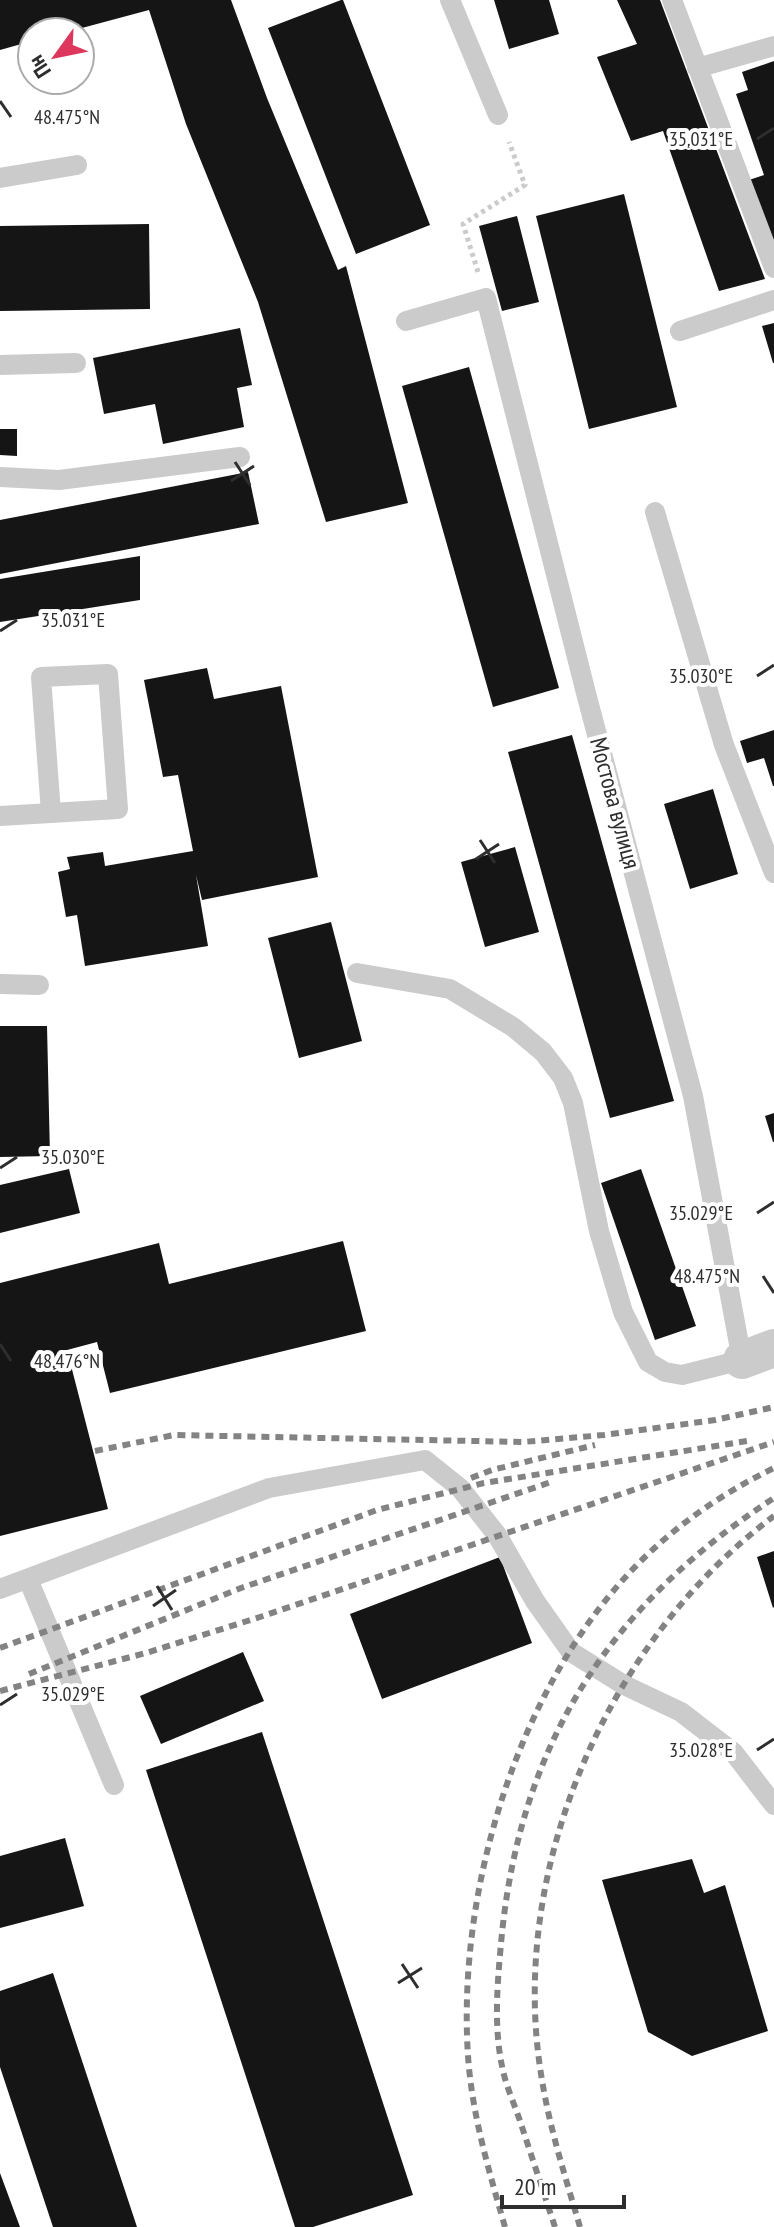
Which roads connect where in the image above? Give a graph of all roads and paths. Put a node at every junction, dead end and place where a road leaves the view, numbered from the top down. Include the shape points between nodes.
1 (450, 0) edge
2 (672, 0) edge
3 (774, 46) edge
4 (697, 68) junction
5 (498, 115) joint
6 (77, 165) dead end
7 (0, 178) edge
8 (774, 268) edge
9 (486, 298) junction
10 (774, 300) edge
11 (406, 321) dead end
12 (680, 331) dead end
13 (76, 363) dead end
14 (0, 365) edge
15 (240, 457) dead end
16 (0, 477) edge
17 (655, 512) dead end
18 (51, 813) junction
19 (0, 816) edge
20 (774, 873) edge
21 (357, 973) dead end
22 (0, 984) edge
23 (39, 985) dead end
24 (758, 1354) edge
25 (28, 1579) junction
26 (0, 1589) edge
27 (114, 1785) dead end
28 (774, 1805) edge

1 - 5 lane
2 - 4 lane
3 - 4 lane
4 - 8 lane
5 - 9 path via 525,185 463,224
6 - 7 lane
9 - 11 lane
9 - 24 lane, Мостова вулиця
10 - 12 lane
13 - 14 lane
15 - 16 lane via 59,480
17 - 20 lane via 724,745
18 - 18 lane via 118,809 108,674 41,677
18 - 19 lane
21 - 24 lane via 450,989 513,1027 563,1078 623,1312 648,1362 682,1375
22 - 23 lane
25 - 26 lane
25 - 27 lane
25 - 28 lane via 269,1488 425,1460 460,1488 490,1525 571,1652 681,1712 734,1753

